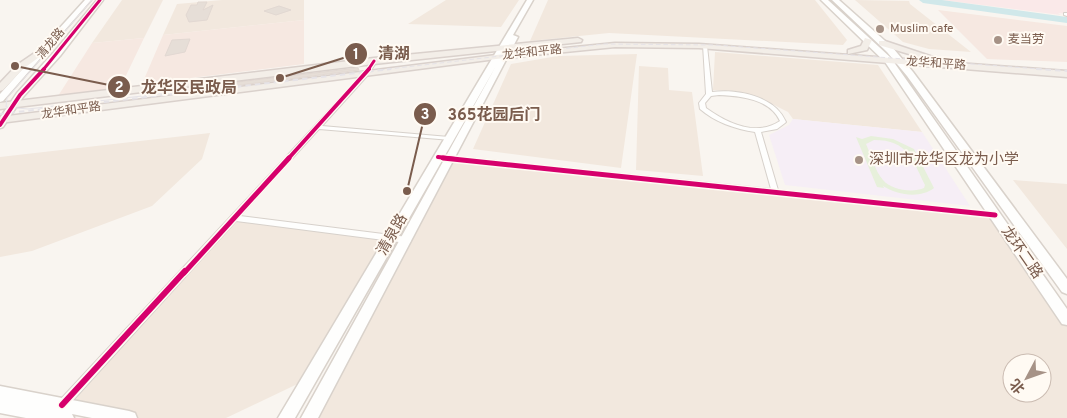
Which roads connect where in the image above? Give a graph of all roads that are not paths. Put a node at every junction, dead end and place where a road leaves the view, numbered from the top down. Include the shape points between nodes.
1 (88, 0) edge
2 (100, 0) edge
3 (530, 0) edge
4 (536, 0) edge
5 (824, 0) edge
6 (835, 0) edge
7 (868, 40) junction
8 (882, 43) junction
9 (705, 46) junction
10 (504, 51) junction
11 (42, 52) junction
12 (851, 52) junction
13 (865, 59) junction
14 (374, 61) junction
15 (893, 61) junction
16 (930, 61) junction
17 (1067, 68) edge
18 (366, 74) junction
19 (910, 74) junction
20 (1067, 74) edge
21 (0, 88) edge
22 (709, 94) junction
23 (0, 99) edge
24 (13, 104) junction
25 (0, 106) edge
26 (2, 122) edge
27 (316, 127) junction
28 (757, 129) junction
29 (448, 139) junction
30 (438, 157) junction
31 (452, 158) junction
32 (775, 192) junction
33 (994, 215) junction
34 (234, 218) junction
35 (391, 238) junction
36 (407, 240) junction
37 (1067, 289) edge
38 (1067, 320) edge
39 (0, 393) edge
40 (0, 406) edge
41 (64, 411) edge
42 (129, 418) edge
43 (286, 418) edge
44 (309, 418) edge

1 - 11 main road, 清龙路
2 - 24 main road, 清龙路
3 - 10 main road, 清泉路
4 - 10 main road, 清泉路
5 - 7 main road, 龙环二路
6 - 8 main road, 龙环二路
7 - 12 main road via 864,48
7 - 15 main road, 龙环二路
8 - 15 main road, 龙环二路
8 - 16 main road
9 - 10 main road, 龙华和平路 via 615,45
9 - 13 main road, 龙华和平路
9 - 22 street
10 - 12 main road, 龙华和平路 via 591,39 638,37
10 - 14 main road, 龙华和平路
10 - 18 main road, 龙华和平路
10 - 29 main road, 清泉路
10 - 31 main road, 清泉路
11 - 21 main road via 20,67
11 - 23 main road, 清龙路
12 - 15 main road, 龙华和平路
13 - 15 main road
13 - 15 main road, 龙华和平路
14 - 18 street
14 - 24 main road, 龙华和平路
15 - 16 main road, 龙华和平路
15 - 19 main road, 龙环二路
15 - 33 main road, 龙环二路
16 - 17 main road, 龙华和平路
16 - 19 main road via 916,66
16 - 20 main road, 龙华和平路
18 - 26 main road, 龙华和平路
18 - 27 street
19 - 37 main road, 龙环二路
22 - 28 street via 702,103 703,109 729,124
22 - 28 street via 733,93 747,97 765,103 782,116 783,122 779,126
24 - 25 main road, 龙华和平路
24 - 26 main road, 清龙路
27 - 29 street
27 - 34 street
28 - 32 street
29 - 30 main road, 清泉路
30 - 31 street
30 - 35 main road, 清泉路
31 - 32 street
31 - 36 main road, 清泉路
32 - 33 street
33 - 38 main road, 龙环二路
34 - 35 street
34 - 41 street
35 - 36 street
35 - 43 main road, 清泉路
36 - 44 main road, 清泉路
39 - 41 main road
40 - 41 main road
41 - 42 main road

